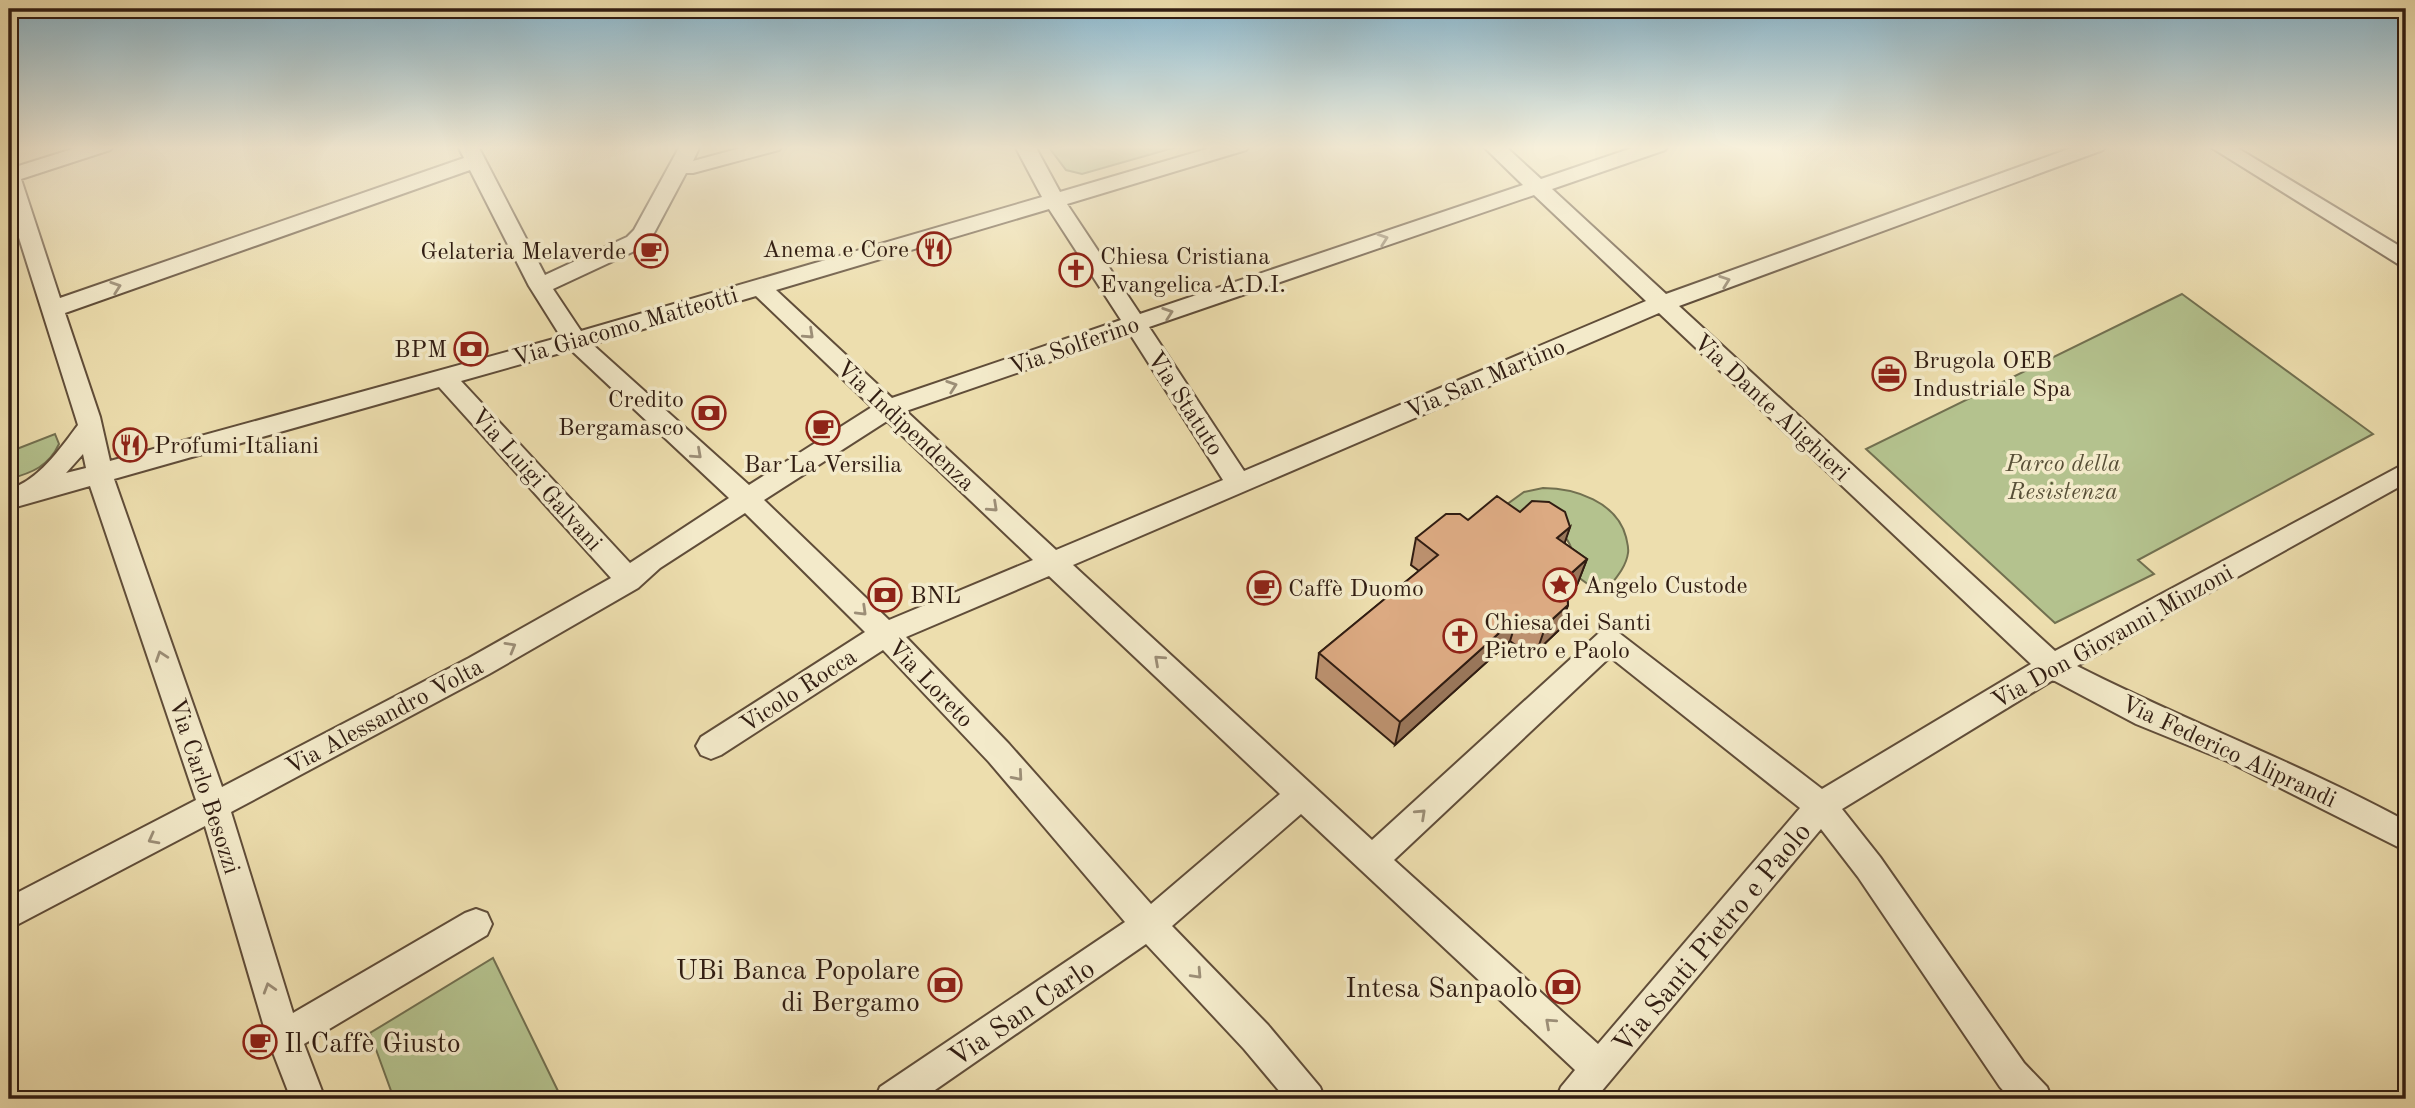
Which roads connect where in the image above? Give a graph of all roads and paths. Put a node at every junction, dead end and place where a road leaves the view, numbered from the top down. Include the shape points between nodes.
1 (15, 198) edge
2 (354, 198) edge
3 (495, 198) edge
4 (661, 198) edge
5 (1062, 198) edge
6 (1505, 198) edge
7 (1547, 198) edge
8 (1954, 198) edge
9 (2305, 198) edge
10 (1054, 200) junction
11 (2406, 259) edge
12 (540, 286) junction
13 (760, 287) junction
14 (1661, 304) junction
15 (52, 309) junction
16 (1134, 324) junction
17 (575, 341) junction
18 (444, 378) junction
19 (888, 408) junction
20 (90, 426) junction
21 (2406, 472) edge
22 (98, 473) junction
23 (1238, 482) junction
24 (20, 496) edge
25 (747, 499) junction
26 (1052, 563) junction
27 (629, 580) junction
28 (885, 634) junction
29 (2052, 666) junction
30 (711, 746) dead end
31 (1301, 795) junction
32 (1821, 806) junction
33 (214, 807) junction
34 (2406, 837) edge
35 (1371, 861) junction
36 (9, 914) edge
37 (476, 923) dead end
38 (1150, 924) junction
39 (284, 1037) junction
40 (1600, 1069) junction
41 (308, 1099) edge
42 (892, 1099) edge
43 (1308, 1099) edge
44 (1573, 1099) edge
45 (2035, 1099) edge

1 - 15 street
15 -> 2 street
3 - 12 street
4 - 12 street via 635,242
5 - 10 street, Via Giacomo Matteotti
16 -> 6 street, Via Solferino
7 - 14 street, Via Dante Alighieri
14 -> 8 street, Via San Martino
9 - 11 street
10 - 13 street, Via Giacomo Matteotti
10 - 16 street, Via Statuto
12 - 17 street
13 - 17 street, Via Giacomo Matteotti
13 -> 19 street, Via Indipendenza
14 - 23 street, Via San Martino
14 - 29 street, Via Dante Alighieri
15 - 20 street
19 -> 16 street, Via Solferino
16 - 23 street, Via Statuto
17 - 18 street, Via Giacomo Matteotti
17 -> 25 street, Via Loreto
18 - 22 street, Via Giacomo Matteotti
18 - 27 street, Via Luigi Galvani
19 - 25 street, Via Solferino
19 -> 26 street, Via Indipendenza
20 - 22 street
20 - 24 street via 67,458
21 - 29 street, Via Don Giovanni Minzoni
22 - 24 street, Via Giacomo Matteotti
33 -> 22 street, Via Carlo Besozzi
23 - 26 street, Via San Martino
25 - 27 street, Via Alessandro Volta
25 -> 28 street, Via Loreto
26 - 28 street, Via San Martino
31 -> 26 street
33 -> 27 street, Via Alessandro Volta
28 - 30 street, Vicolo Rocca
28 -> 38 street, Via Loreto via 999,753
29 - 32 street, Via Don Giovanni Minzoni
29 - 34 street, Via Federico Aliprandi via 2146,715 2237,751
31 - 35 street
31 - 38 street
35 -> 32 street via 1609,641
32 - 40 street, Via Santi Pietro e Paolo
32 - 45 street via 1869,867 2012,1075
33 -> 36 street, Via Alessandro Volta
39 -> 33 street, Via Carlo Besozzi
40 -> 35 street
37 - 39 street
38 - 42 street, Via San Carlo
38 -> 43 street
39 - 41 street, Via Carlo Besozzi
40 - 44 street, Via Santi Pietro e Paolo

